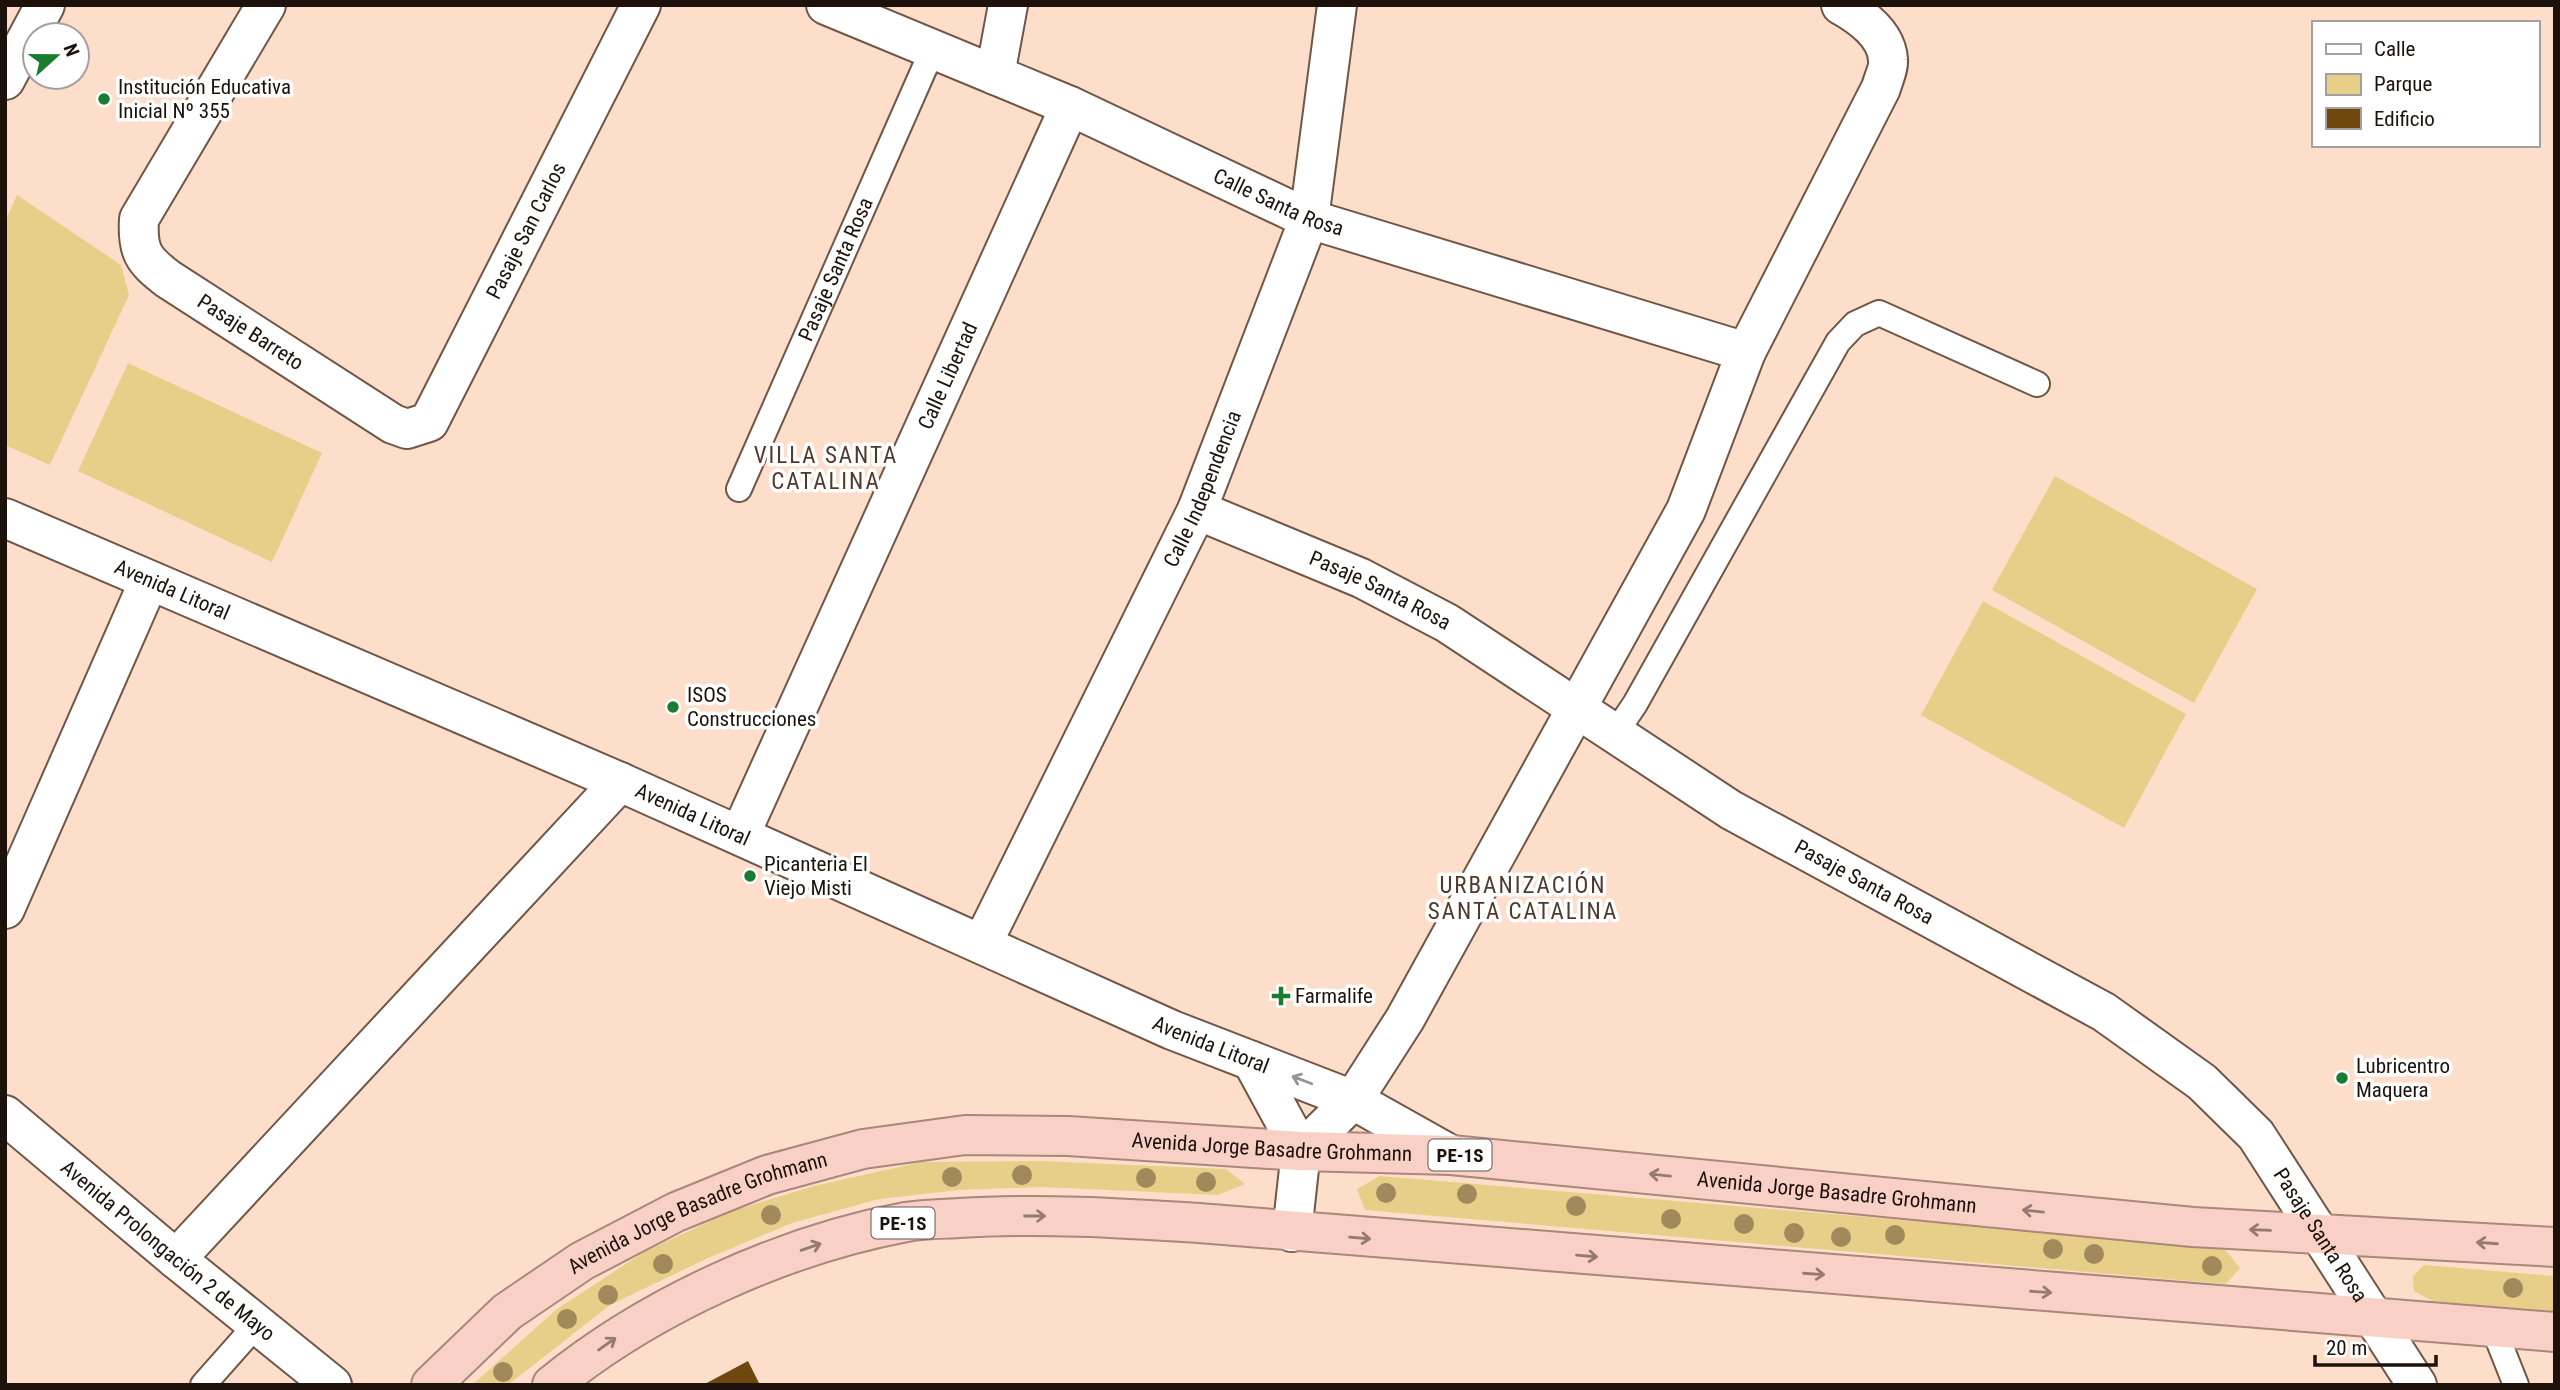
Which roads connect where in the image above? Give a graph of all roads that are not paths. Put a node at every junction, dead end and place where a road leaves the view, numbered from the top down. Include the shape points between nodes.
1 (45, 5) edge
2 (265, 5) edge
3 (641, 5) edge
4 (826, 5) edge
5 (1008, 5) edge
6 (1337, 5) edge
7 (1841, 5) edge
8 (932, 51) junction
9 (995, 75) junction
10 (5, 80) edge
11 (1070, 106) junction
12 (1309, 219) junction
13 (1746, 352) junction
14 (2037, 384) dead end
15 (393, 424) joint
16 (739, 489) dead end
17 (1197, 510) junction
18 (5, 518) edge
19 (149, 581) junction
20 (1575, 710) junction
21 (1614, 735) junction
22 (620, 782) junction
23 (740, 835) junction
24 (5, 909) edge
25 (982, 944) junction
26 (1252, 1061) junction
27 (1353, 1100) junction
28 (5, 1115) edge
29 (1301, 1151) junction
30 (1451, 1155) junction
31 (1292, 1232) junction
32 (2318, 1232) junction
33 (2555, 1247) edge
34 (176, 1259) junction
35 (2374, 1319) junction
36 (257, 1324) junction
37 (2493, 1327) junction
38 (2555, 1332) edge
39 (203, 1385) edge
40 (332, 1385) edge
41 (431, 1385) edge
42 (552, 1385) edge
43 (2417, 1385) edge
44 (2516, 1385) edge

1 - 10 street
2 - 15 street, Pasaje Barreto via 139,219 138,242 149,264
3 - 15 street, Pasaje San Carlos via 429,422 407,429
4 - 8 street, Calle Santa Rosa
5 - 9 street
6 - 12 street, Calle Independencia
7 - 13 street via 1859,15 1883,44 1889,61 1881,88
8 - 9 street, Calle Santa Rosa
8 - 16 lane, Pasaje Santa Rosa
9 - 11 street, Calle Santa Rosa
11 - 12 street, Calle Santa Rosa
11 - 23 street, Calle Libertad
12 - 13 street, Calle Santa Rosa
12 - 17 street, Calle Independencia
13 - 20 street via 1686,510
14 - 21 lane via 1879,313 1855,324 1838,342 1636,704
17 - 20 street, Pasaje Santa Rosa via 1361,578 1447,623
17 - 25 street, Calle Independencia
18 - 19 street, Avenida Litoral
19 - 22 street, Avenida Litoral
19 - 24 street
20 - 21 street, Pasaje Santa Rosa
20 - 27 street via 1405,1019
21 - 32 street, Pasaje Santa Rosa via 1731,810 2104,1012 2203,1082 2256,1135
22 - 23 street, Avenida Litoral
22 - 34 street
23 - 25 street, Avenida Litoral
25 - 26 street, Avenida Litoral
27 -> 26 street, Avenida Litoral
26 - 29 street
27 - 29 street
27 - 30 street, Avenida Litoral
28 - 34 street, Avenida Prolongación 2 de Mayo
29 - 30 highway, Avenida Jorge Basadre Grohmann / PE-1S
29 - 31 street
29 - 41 highway, Avenida Jorge Basadre Grohmann / PE-1S via 1068,1136 965,1135 839,1155 767,1175 687,1207 582,1261 507,1312
32 -> 30 highway, Avenida Jorge Basadre Grohmann / PE-1S via 2193,1227
31 -> 35 highway, PE-1S
42 -> 31 highway, PE-1S via 630,1328 728,1281 812,1245 908,1222 1092,1216
33 -> 32 highway, Avenida Jorge Basadre Grohmann / PE-1S
32 - 35 street, Pasaje Santa Rosa
34 - 36 street, Avenida Prolongación 2 de Mayo
35 - 37 highway, PE-1S
35 - 43 street, Pasaje Santa Rosa
36 - 39 lane
36 - 40 street, Avenida Prolongación 2 de Mayo
37 - 38 highway, PE-1S
37 - 44 lane

